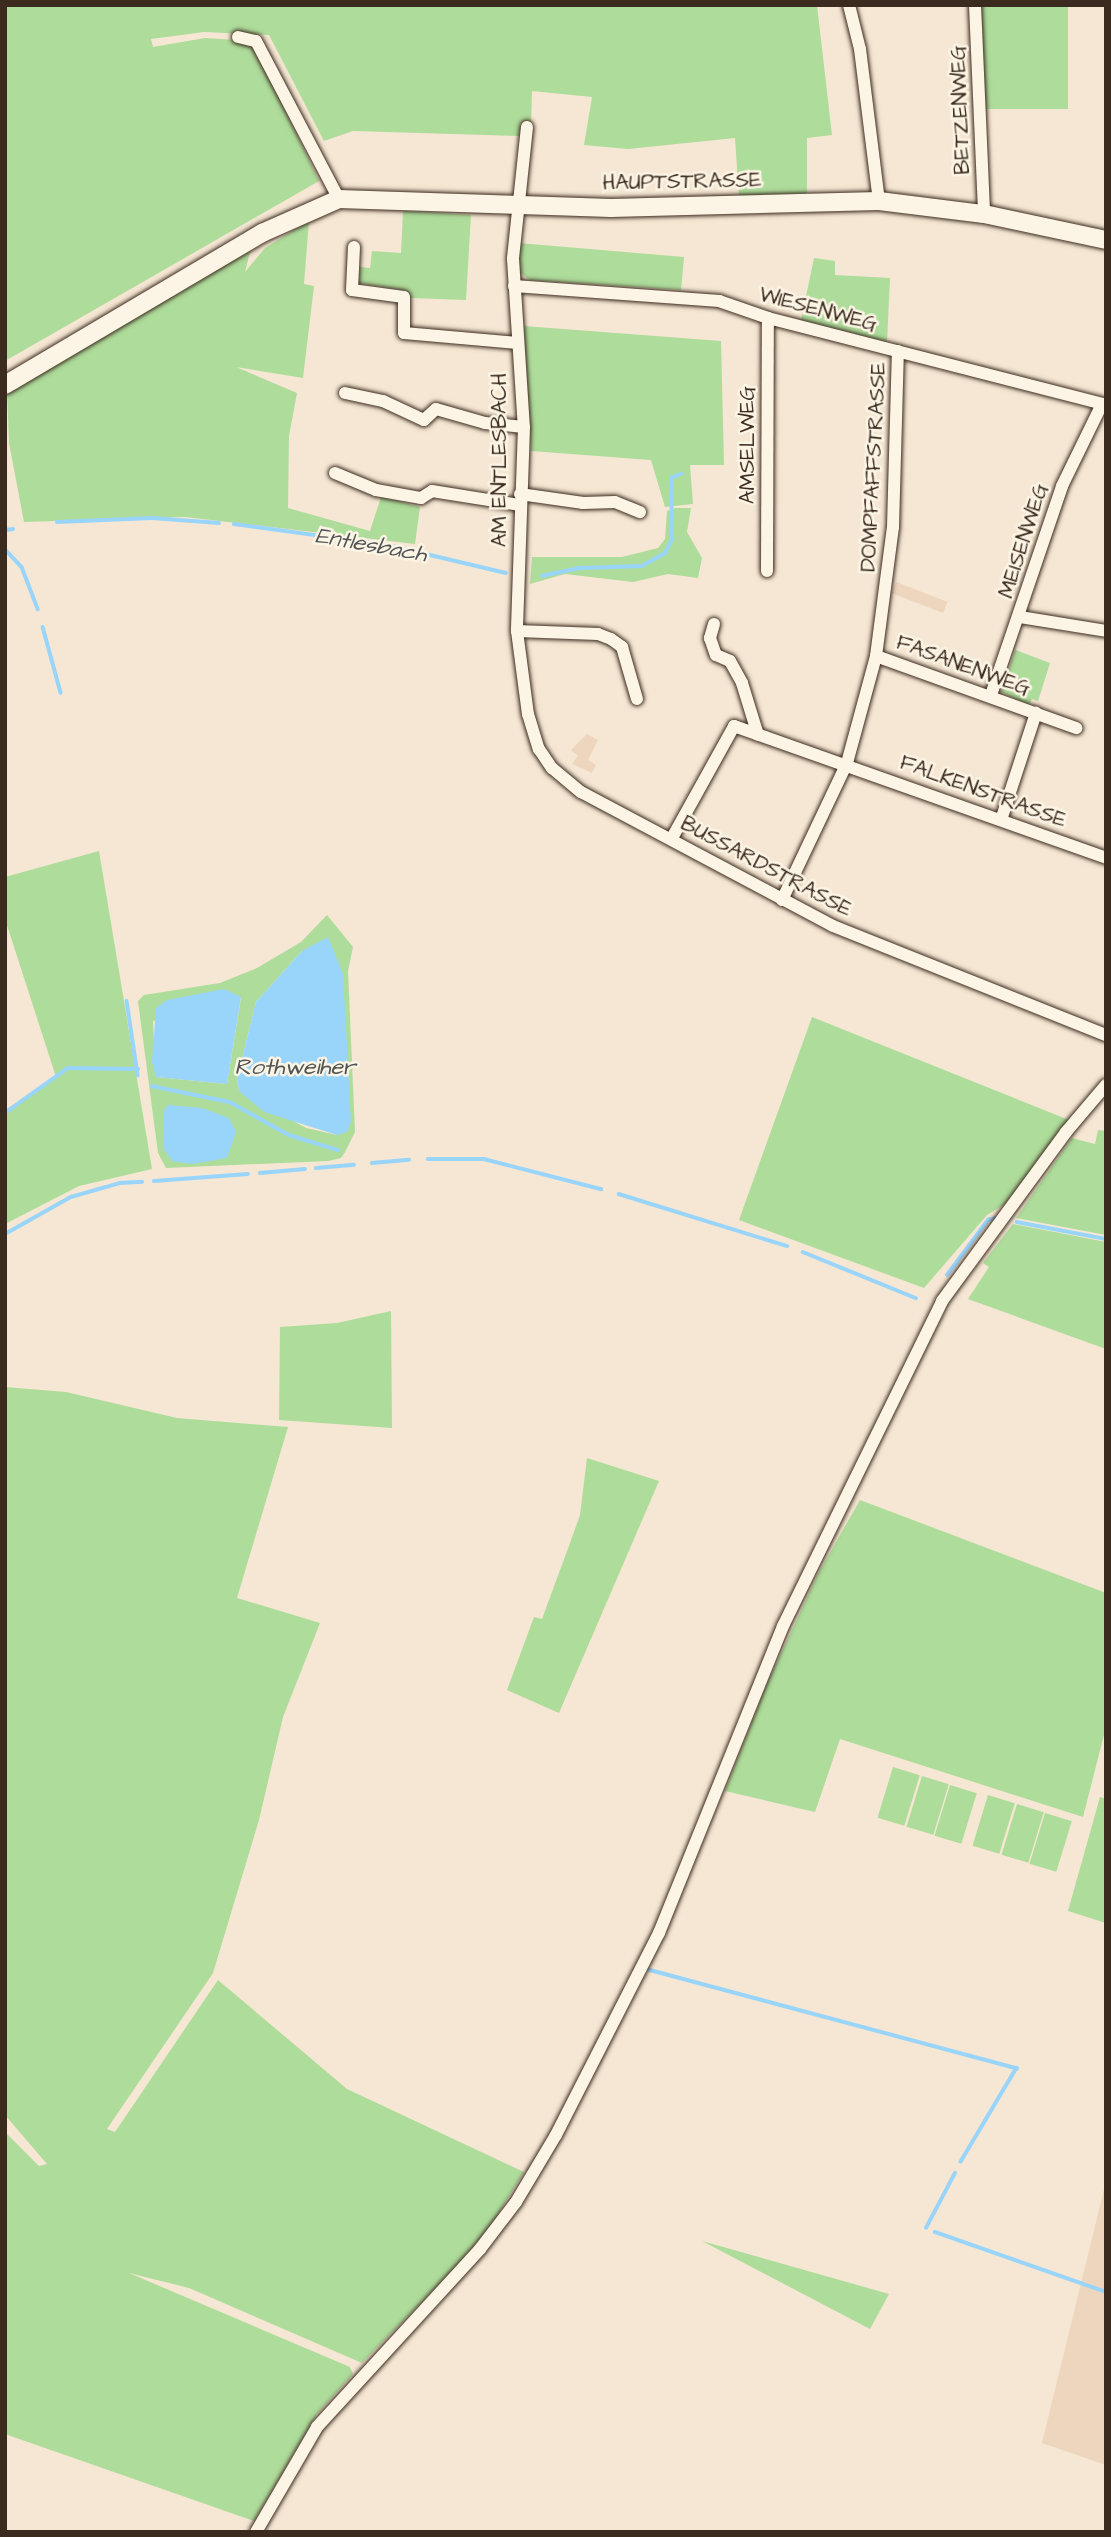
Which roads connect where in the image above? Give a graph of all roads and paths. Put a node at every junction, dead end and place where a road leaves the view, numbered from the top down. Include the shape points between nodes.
1 (849, 5) edge
2 (975, 5) edge
3 (238, 37) dead end
4 (527, 127) dead end
5 (339, 199) junction
6 (879, 201) junction
7 (521, 206) junction
8 (984, 214) junction
9 (1106, 240) edge
10 (354, 247) dead end
11 (514, 286) junction
12 (768, 318) junction
13 (518, 343) junction
14 (898, 351) junction
15 (5, 385) edge
16 (345, 393) dead end
17 (1104, 405) edge
18 (524, 427) junction
19 (335, 473) dead end
20 (519, 500) junction
21 (640, 512) dead end
22 (767, 571) dead end
23 (1020, 617) junction
24 (714, 624) dead end
25 (517, 631) junction
26 (1106, 631) edge
27 (876, 656) junction
28 (730, 661) junction
29 (715, 668) dead end
30 (991, 695) junction
31 (637, 699) dead end
32 (1036, 713) junction
33 (1076, 728) dead end
34 (758, 735) junction
35 (847, 763) junction
36 (1001, 820) junction
37 (672, 838) junction
38 (1106, 858) edge
39 (782, 900) junction
40 (1106, 1035) edge
41 (1106, 1085) edge
42 (256, 2532) edge

1 - 6 street via 860,49
2 - 8 street, BETZENWEG
3 - 5 street via 256,41
4 - 7 street, AM ENTLESBACH
5 - 7 street, HAUPTSTRASSE
5 - 15 street, HAUPTSTRASSE via 262,233
6 - 7 street, HAUPTSTRASSE
6 - 8 street, HAUPTSTRASSE
7 - 11 street, AM ENTLESBACH
8 - 9 street, HAUPTSTRASSE
10 - 13 street via 352,290 404,297 404,333
11 - 12 street, WIESENWEG via 719,301
11 - 13 street, AM ENTLESBACH
12 - 14 street, WIESENWEG
12 - 22 street, AMSELWEG
13 - 18 street, AM ENTLESBACH
14 - 17 street, WIESENWEG
14 - 27 street, DOMPFAFFSTRASSE via 893,527
16 - 18 street via 383,401 424,420 436,409 485,423
17 - 23 street, MEISENWEG via 1062,486
18 - 20 street, AM ENTLESBACH
19 - 20 street via 376,490 421,498 432,491
20 - 21 street via 615,502
20 - 25 street, AM ENTLESBACH
23 - 26 street
23 - 30 street, MEISENWEG
24 - 28 street via 710,638 716,654
25 - 31 street via 598,634 611,639 622,647
25 - 37 street, BUSSARDSTRASSE via 528,714 539,749 552,768 581,792
27 - 30 street, FASANENWEG
27 - 35 street, DOMPFAFFSTRASSE
28 - 29 street
28 - 34 street via 745,682
30 - 32 street, FASANENWEG
32 - 33 street, FASANENWEG
32 - 36 street, FASANENWEG
34 - 35 street, FALKENSTRASSE
34 - 37 street, FALKENSTRASSE via 734,726
35 - 36 street, FALKENSTRASSE
35 - 39 street, DOMPFAFFSTRASSE
36 - 38 street, FALKENSTRASSE
37 - 39 street, BUSSARDSTRASSE
39 - 40 street, BUSSARDSTRASSE via 855,936
41 - 42 street via 942,1301 782,1626 659,1933 556,2135 516,2202 480,2249 317,2427

